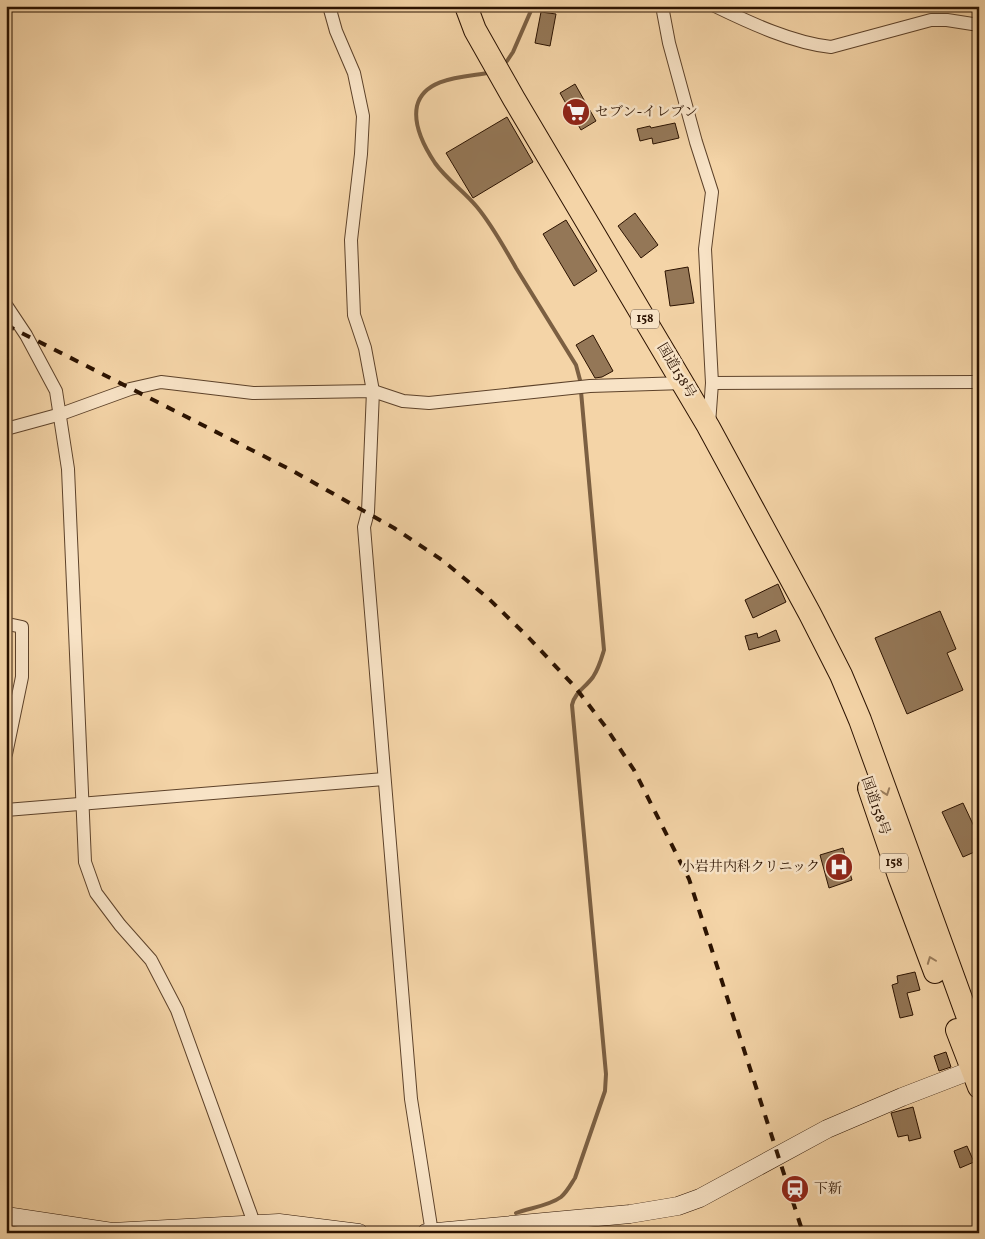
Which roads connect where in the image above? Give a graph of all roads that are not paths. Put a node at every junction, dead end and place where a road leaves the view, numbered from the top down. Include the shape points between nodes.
1 (329, 6) edge
2 (466, 6) edge
3 (662, 6) edge
4 (715, 6) edge
5 (979, 25) edge
6 (6, 305) edge
7 (979, 382) edge
8 (684, 383) junction
9 (712, 383) junction
10 (373, 391) junction
11 (61, 414) junction
12 (708, 426) junction
13 (6, 429) edge
14 (6, 622) edge
15 (820, 635) junction
16 (6, 754) edge
17 (384, 779) junction
18 (82, 803) junction
19 (6, 810) edge
20 (979, 1048) edge
21 (977, 1074) edge
22 (6, 1216) edge
23 (254, 1228) edge
24 (504, 1229) edge
25 (359, 1233) edge
26 (426, 1233) edge
27 (432, 1233) edge

1 - 10 street via 336,32 354,73 363,116 351,240 354,315 365,348
2 - 8 highway, 国道158号 / 158 via 475,30 514,99
3 - 9 street via 693,133 712,192 705,250
4 - 5 street via 750,23 824,46 932,20
6 - 11 street via 56,391
7 - 9 street
8 - 10 street via 580,387 428,403 403,401
8 - 12 highway, 国道158号 / 158
9 - 12 street
10 - 11 street via 253,393 161,382 130,389
10 - 17 street via 368,512 364,527
11 - 13 street
11 - 18 street via 68,468
12 - 15 highway, 国道158号 / 158
14 - 16 street via 22,627 22,677
15 -> 20 highway, 国道158号 / 158 via 860,720
21 -> 15 highway, 国道158号 / 158 via 899,876
17 - 18 street
17 - 27 street via 411,1099
18 - 19 street
18 - 23 street via 85,862 96,893 151,960 177,1010
21 - 24 street via 902,1098 827,1129 700,1198 678,1206
22 - 23 street via 112,1232
23 - 25 street via 279,1223
24 - 27 street
26 - 27 street

